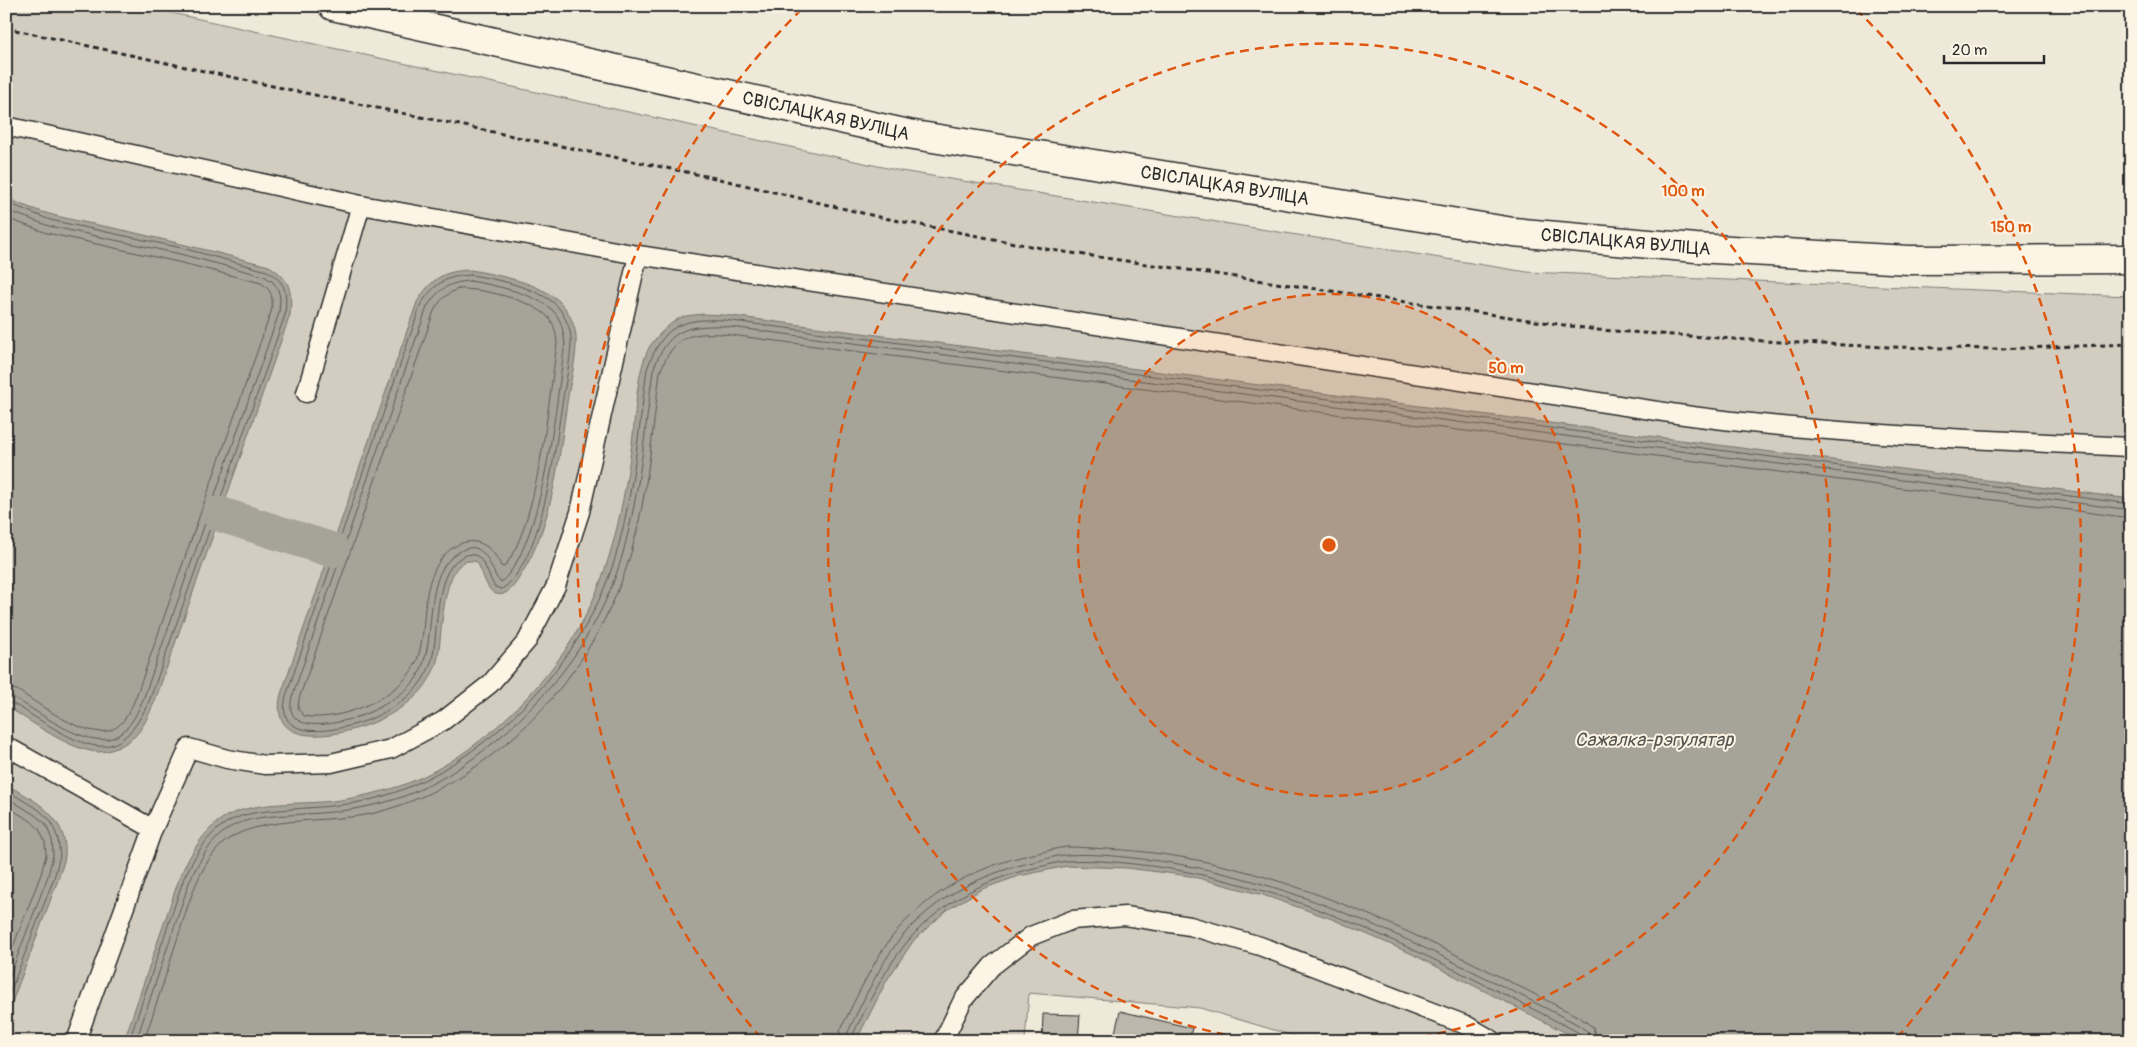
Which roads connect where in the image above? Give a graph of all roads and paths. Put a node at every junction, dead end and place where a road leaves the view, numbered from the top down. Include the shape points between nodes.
1 (332, 6) edge
2 (6, 28) edge
3 (6, 126) edge
4 (361, 204) junction
5 (638, 255) junction
6 (2131, 259) edge
7 (2131, 344) edge
8 (306, 393) dead end
9 (2131, 447) edge
10 (6, 746) edge
11 (153, 828) junction
12 (942, 1040) edge
13 (76, 1041) edge
14 (1494, 1041) edge

1 - 6 main road, СВІСЛАЦКАЯ ВУЛІЦА via 908,134 1512,232 1696,248 1909,260
2 - 7 path via 715,178 879,217 1051,250 1598,330 1888,347 1998,349
3 - 4 lane
4 - 5 lane
4 - 8 lane
5 - 9 lane via 1749,424
5 - 11 lane via 580,512 556,586 527,641 490,684 443,721 391,749 331,762 266,765 227,759 189,748
10 - 11 lane
11 - 13 lane
12 - 14 lane via 963,1000 992,966 1032,936 1072,920 1125,916 1190,926 1260,946 1466,1025

